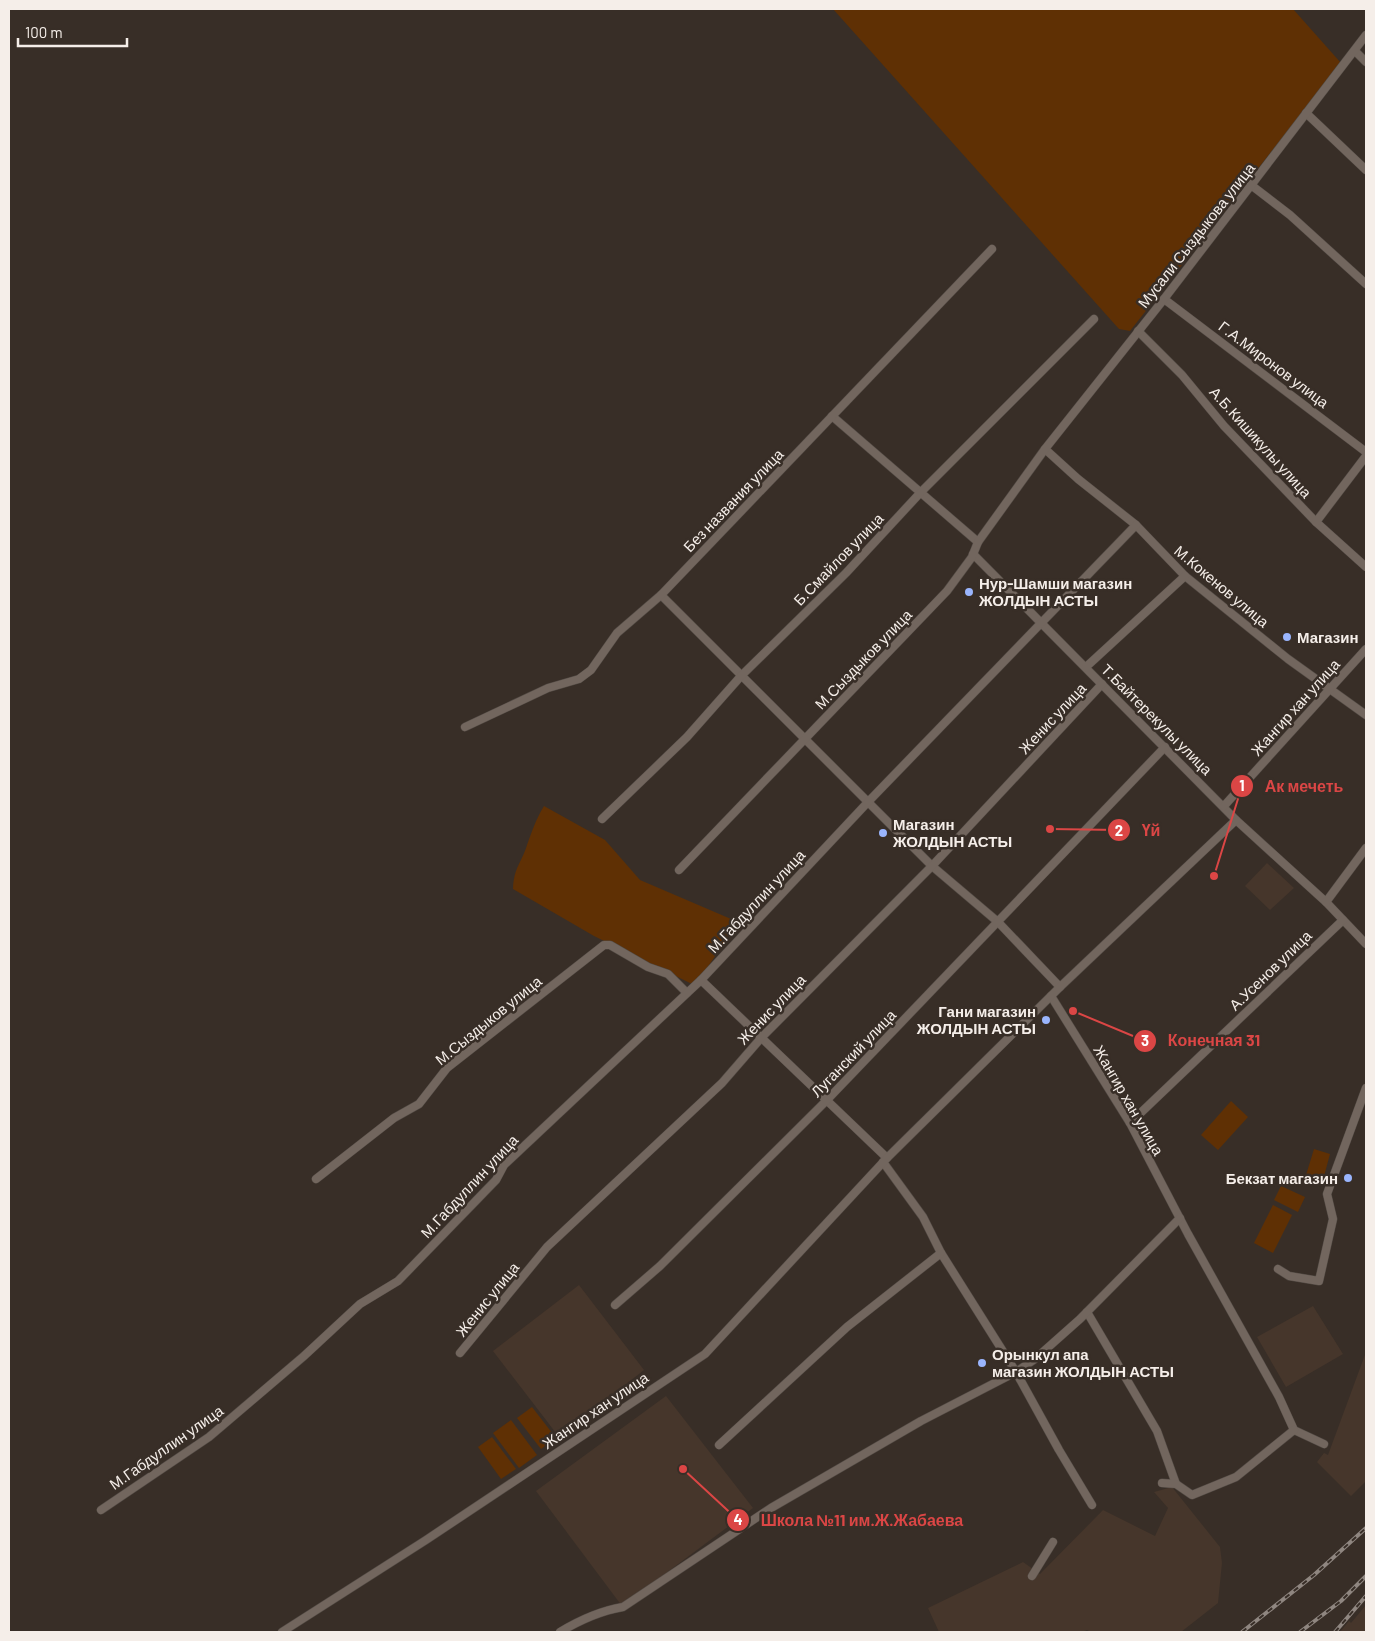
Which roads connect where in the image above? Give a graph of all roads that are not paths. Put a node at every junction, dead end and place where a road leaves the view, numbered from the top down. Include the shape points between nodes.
1 (1366, 36) edge
2 (1355, 51) junction
3 (1366, 62) edge
4 (1306, 113) junction
5 (1366, 170) edge
6 (1251, 185) junction
7 (992, 249) dead end
8 (1366, 284) edge
9 (1164, 299) junction
10 (1094, 319) dead end
11 (1138, 332) junction
12 (832, 416) junction
13 (1045, 449) junction
14 (1366, 452) edge
15 (1366, 456) edge
16 (921, 492) junction
17 (1316, 522) junction
18 (1136, 525) junction
19 (978, 542) junction
20 (973, 554) junction
21 (1366, 567) edge
22 (1186, 576) junction
23 (661, 595) junction
24 (1040, 622) junction
25 (1366, 649) edge
26 (1086, 667) junction
27 (741, 676) junction
28 (1102, 684) junction
29 (1332, 688) junction
30 (1366, 715) edge
31 (465, 727) dead end
32 (807, 738) junction
33 (1166, 747) junction
34 (868, 802) junction
35 (1224, 806) junction
36 (602, 819) dead end
37 (1236, 820) junction
38 (1366, 848) edge
39 (932, 866) junction
40 (679, 870) dead end
41 (1326, 902) junction
42 (1343, 920) junction
43 (998, 922) junction
44 (1366, 944) edge
45 (701, 980) junction
46 (1060, 987) junction
47 (687, 993) junction
48 (1051, 996) junction
49 (761, 1038) junction
50 (1366, 1088) edge
51 (826, 1101) junction
52 (1130, 1124) junction
53 (885, 1160) junction
54 (316, 1179) dead end
55 (1180, 1218) junction
56 (941, 1253) junction
57 (1278, 1269) dead end
58 (615, 1305) dead end
59 (1087, 1312) junction
60 (460, 1353) dead end
61 (1016, 1372) junction
62 (1294, 1430) junction
63 (1324, 1444) dead end
64 (719, 1445) dead end
65 (1162, 1483) dead end
66 (1176, 1484) junction
67 (1092, 1505) dead end
68 (100, 1510) dead end
69 (1054, 1542) dead end
70 (1032, 1576) dead end
71 (282, 1632) edge
72 (560, 1632) edge

1 - 2 street, Мусали Сыздыкова улица
2 - 3 street
2 - 4 street, Мусали Сыздыкова улица
4 - 5 street
4 - 6 street, Мусали Сыздыкова улица
6 - 8 street
6 - 9 street, Мусали Сыздыкова улица
7 - 12 street, Без названия улица
9 - 11 street, Мусали Сыздыкова улица
9 - 14 street, Г.А.Миронов улица
10 - 16 street, Б.Смайлов улица
11 - 13 street, Мусали Сыздыкова улица
11 - 17 street, А.Б.Кишикулы улица via 1182,375 1224,426
12 - 16 street
12 - 23 street, Без названия улица
13 - 18 street, М.Кокенов улица
13 - 19 street, М.Сыздыков улица
15 - 17 street
16 - 19 street
16 - 27 street, Б.Смайлов улица via 846,573
17 - 21 street, А.Б.Кишикулы улица
18 - 22 street, М.Кокенов улица
18 - 24 street, М.Габдуллин улица
19 - 20 street, М.Сыздыков улица
20 - 24 street, Т.Байтерекулы улица
20 - 32 street, М.Сыздыков улица via 947,591
22 - 26 street
22 - 29 street, М.Кокенов улица via 1288,658
23 - 27 street
23 - 31 street, Без названия улица via 617,633 591,670 579,679 548,688
24 - 26 street, Т.Байтерекулы улица
24 - 34 street, М.Габдуллин улица
25 - 29 street, Жангир хан улица
26 - 28 street, Т.Байтерекулы улица
27 - 32 street
27 - 36 street, Б.Смайлов улица via 687,737
28 - 33 street, Т.Байтерекулы улица
28 - 39 street, Женис улица
29 - 30 street, М.Кокенов улица
29 - 35 street, Жангир хан улица
32 - 34 street
32 - 40 street, М.Сыздыков улица
33 - 35 street, Т.Байтерекулы улица
33 - 43 street, Луганский улица
34 - 39 street
34 - 45 street, М.Габдуллин улица
35 - 37 street, Т.Байтерекулы улица
37 - 41 street, Т.Байтерекулы улица
37 - 46 street, Жангир хан улица
38 - 41 street
39 - 43 street
39 - 49 street, Женис улица
41 - 42 street, Т.Байтерекулы улица
42 - 44 street, Т.Байтерекулы улица
42 - 52 street, А.Усенов улица
43 - 46 street
43 - 51 street, Луганский улица
45 - 47 street, М.Габдуллин улица
45 - 49 street
46 - 48 street, Жангир хан улица
47 - 54 street, М.Сыздыков улица via 668,974 604,945 448,1068 418,1104 394,1118
47 - 68 street, М.Габдуллин улица via 504,1165 496,1180 398,1280 360,1304 209,1437
48 - 52 street, Жангир хан улица
48 - 53 street, Жангир хан улица
49 - 51 street
49 - 60 street, Женис улица via 722,1083 547,1248
50 - 57 street via 1326,1194 1333,1219 1318,1281 1289,1276
51 - 53 street
51 - 58 street, Луганский улица via 660,1266
52 - 55 street, Жангир хан улица
53 - 56 street via 923,1218
53 - 71 street, Жангир хан улица via 705,1354
55 - 59 street
55 - 62 street, Жангир хан улица
56 - 61 street
56 - 64 street via 848,1327
59 - 61 street
59 - 66 street via 1157,1431
61 - 67 street
61 - 72 street via 921,1421 771,1508 623,1607 580,1620
62 - 63 street
62 - 66 street via 1236,1477 1192,1495
65 - 66 street
69 - 70 street

